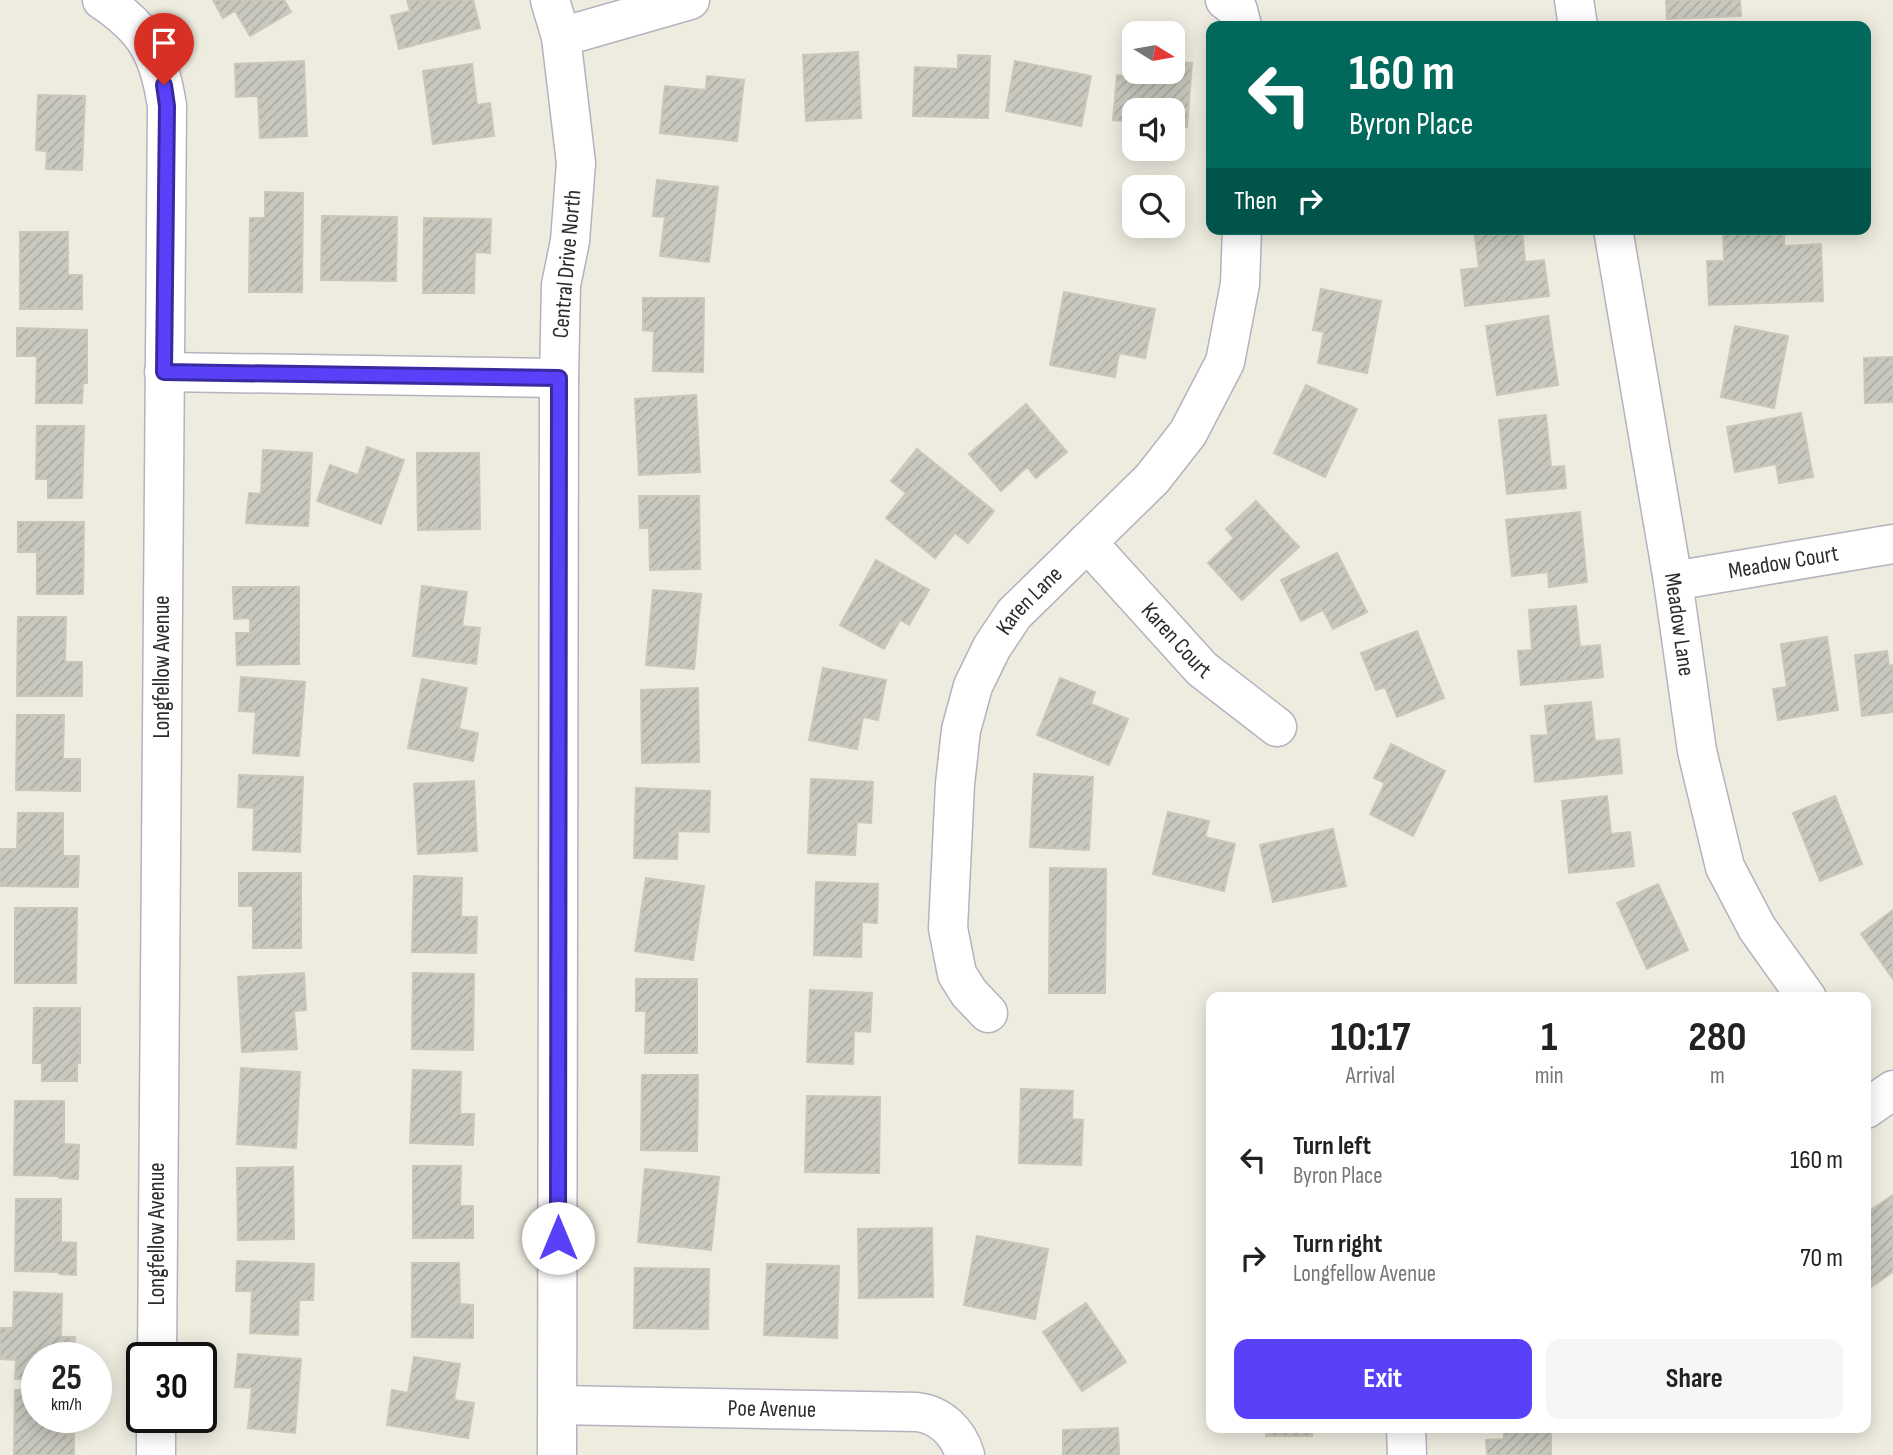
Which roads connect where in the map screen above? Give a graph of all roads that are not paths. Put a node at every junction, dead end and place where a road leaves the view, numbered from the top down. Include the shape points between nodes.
1 (102, 0) edge
2 (550, 0) edge
3 (690, 0) edge
4 (1226, 0) edge
5 (1574, 0) edge
6 (1241, 21) edge
7 (1577, 21) edge
8 (561, 37) junction
9 (1242, 235) edge
10 (1614, 235) edge
11 (164, 372) junction
12 (559, 378) junction
13 (1087, 542) junction
14 (1893, 544) edge
15 (1672, 581) junction
16 (1277, 727) dead end
17 (1803, 992) edge
18 (988, 1013) dead end
19 (157, 1342) edge
20 (558, 1405) junction
21 (156, 1433) edge
22 (1406, 1433) edge
23 (156, 1455) edge
24 (557, 1455) edge
25 (965, 1455) edge
26 (1406, 1455) edge

1 - 11 street, Longfellow Avenue via 138,29 150,46 164,85
2 - 8 street, Central Drive North
3 - 8 street
4 - 6 street via 1238,10
5 - 7 street
8 - 12 street, Central Drive North via 576,163 561,285
9 - 13 street, Karen Lane via 1240,284 1225,362 1188,433 1152,479
10 - 15 street, Meadow Lane
11 - 12 street
11 - 19 street, Longfellow Avenue
12 - 20 street, Central Drive North
13 - 16 street, Karen Court via 1202,669
13 - 18 street, Karen Lane via 1014,614 973,686 961,730 948,928 957,974
14 - 15 street, Meadow Court
15 - 17 street, Meadow Lane via 1697,751 1725,867 1757,928
20 - 24 street, Central Drive North
20 - 25 street, Poe Avenue via 916,1412 939,1419 953,1431
21 - 23 street
22 - 26 street

